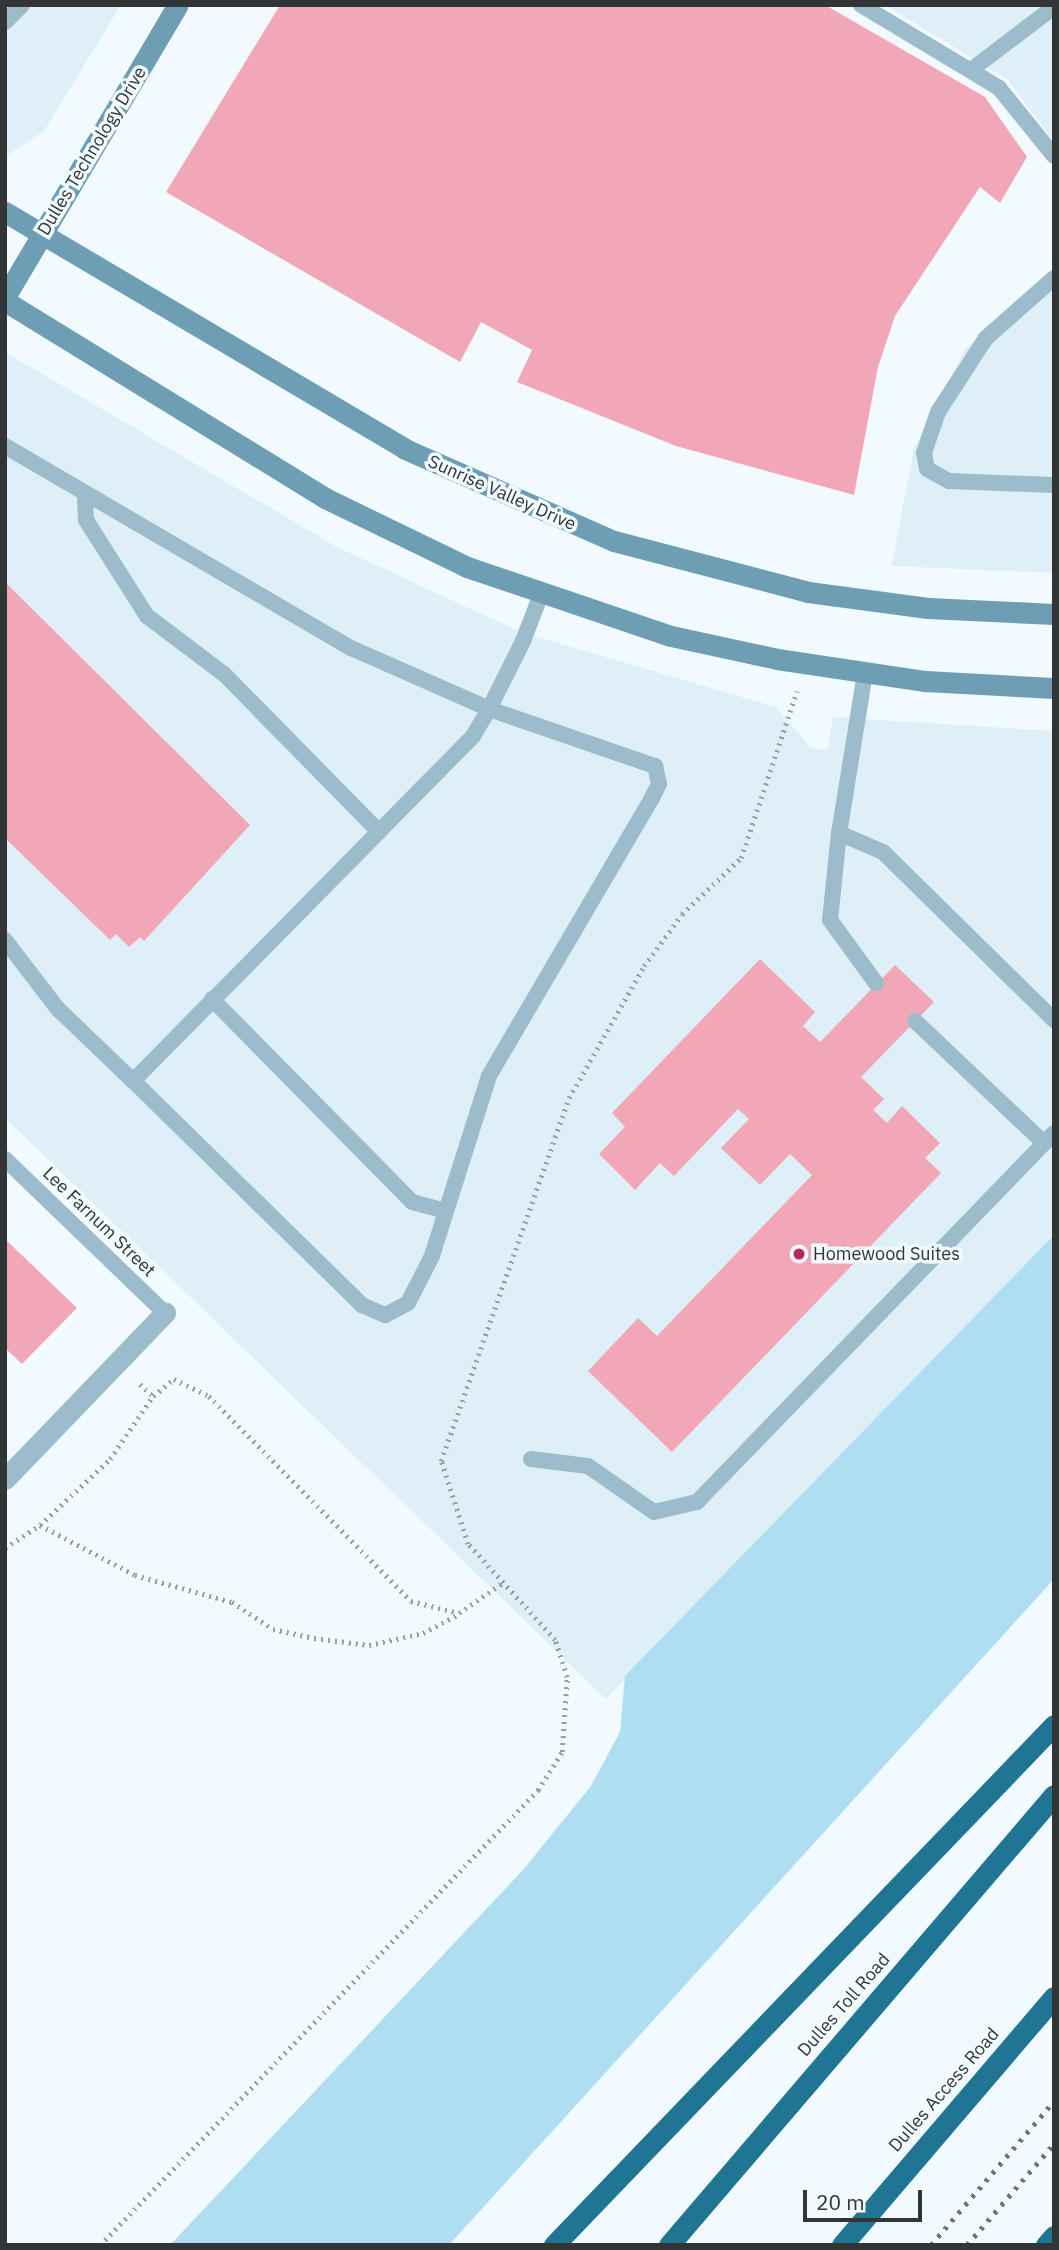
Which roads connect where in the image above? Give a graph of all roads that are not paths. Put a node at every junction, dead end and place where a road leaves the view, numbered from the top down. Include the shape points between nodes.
1 (22, 5) edge
2 (178, 5) edge
3 (869, 7) edge
4 (1054, 7) edge
5 (5, 22) edge
6 (971, 70) junction
7 (1054, 156) edge
8 (5, 212) edge
9 (42, 234) junction
10 (1054, 278) edge
11 (5, 299) edge
12 (5, 446) edge
13 (1054, 485) edge
14 (85, 494) junction
15 (541, 594) junction
16 (1054, 614) edge
17 (865, 673) junction
18 (1054, 688) edge
19 (489, 709) junction
20 (379, 832) junction
21 (839, 834) junction
22 (5, 940) edge
23 (876, 983) dead end
24 (212, 999) junction
25 (1054, 1020) edge
26 (915, 1021) dead end
27 (133, 1081) junction
28 (1049, 1138) edge
29 (5, 1158) edge
30 (446, 1211) junction
31 (165, 1313) joint
32 (531, 1459) dead end
33 (5, 1479) edge
34 (1054, 1725) edge
35 (1054, 1795) edge
36 (1054, 1997) edge
37 (1054, 2236) edge
38 (554, 2245) edge
39 (669, 2245) edge
40 (842, 2245) edge
41 (1046, 2245) edge

1 - 5 lane
2 - 9 main road, Dulles Technology Drive
3 - 6 lane
4 - 6 lane
6 - 7 lane via 999,88
8 - 9 main road, Sunrise Valley Drive
9 - 11 main road, Dulles Technology Drive
9 - 16 main road, Sunrise Valley Drive via 405,449 614,541 808,592 929,608
10 - 13 lane via 978,348 938,412 924,453 932,475 948,481
11 - 15 main road via 325,498 467,567
12 - 14 lane
14 - 19 lane via 351,648
14 - 20 lane via 86,520 147,616 224,674
15 - 17 main road via 671,636
15 - 19 lane
17 - 18 main road
17 - 21 lane
19 - 20 lane via 473,736
19 - 30 lane via 638,756 655,766 659,784 497,1058
20 - 24 lane
21 - 23 lane via 830,920
21 - 25 lane via 883,852
22 - 27 lane via 58,1009
24 - 27 lane
24 - 30 lane via 412,1202
26 - 28 lane
27 - 30 lane via 373,1312 394,1314 408,1303
28 - 32 lane via 697,1502 654,1512 587,1466
29 - 31 lane, Lee Farnum Street
31 - 33 street
34 - 38 highway
35 - 39 highway, Dulles Toll Road
36 - 40 highway, Dulles Access Road
37 - 41 highway

